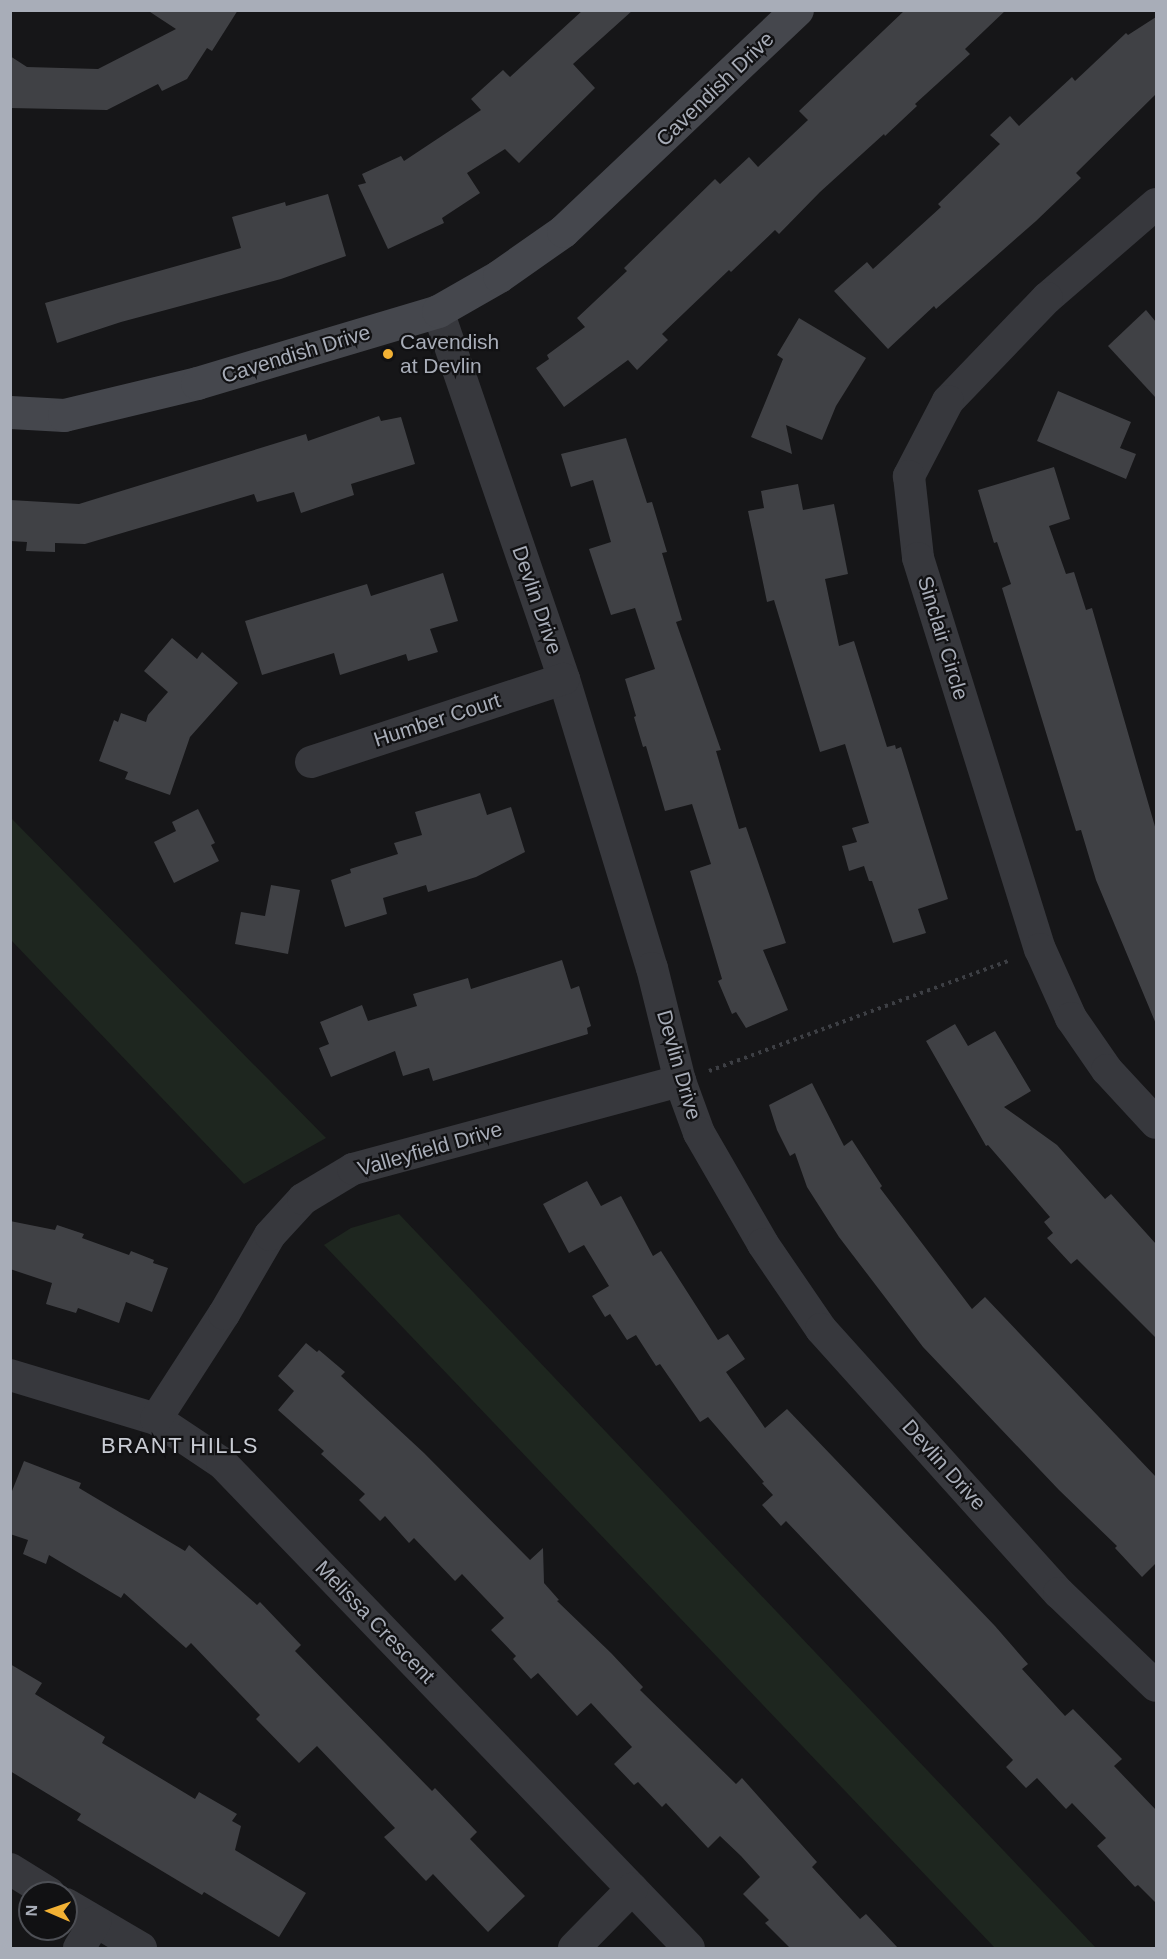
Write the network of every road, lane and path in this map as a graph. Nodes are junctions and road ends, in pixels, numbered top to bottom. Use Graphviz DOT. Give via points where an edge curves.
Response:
graph roads {
  1 [pos="797,10"];
  2 [pos="1153,213"];
  3 [pos="438,311"];
  4 [pos="10,412"];
  5 [pos="564,679"];
  6 [pos="311,762"];
  7 [pos="1040,949"];
  8 [pos="680,1081"];
  9 [pos="1156,1123"];
  10 [pos="10,1375"];
  11 [pos="156,1419"];
  12 [pos="1156,1686"];
  13 [pos="10,1869"];
  14 [pos="30,1881"];
  15 [pos="632,1889"];
  16 [pos="78,1922"];
  17 [pos="87,1935"];
  18 [pos="141,1948"];
  19 [pos="574,1948"];
  20 [pos="689,1948"];
  1 -- 3 [label="street, Cavendish Drive" via="563,231 499,276"];
  2 -- 7 [label="street, Sinclair Circle" via="1047,298 948,402 909,476 918,558"];
  3 -- 4 [label="street, Cavendish Drive" via="197,383 64,415"];
  3 -- 5 [label="street, Devlin Drive"];
  5 -- 6 [label="street, Humber Court"];
  5 -- 8 [label="street, Devlin Drive" via="652,968"];
  7 -- 8 [label="path"];
  7 -- 9 [label="street, Sinclair Circle" via="1071,1018 1107,1070"];
  8 -- 11 [label="street, Valleyfield Drive" via="353,1169 303,1199 270,1235"];
  8 -- 12 [label="street, Devlin Drive" via="699,1132 722,1173 763,1244 821,1329 1059,1593"];
  10 -- 11 [label="street, Melissa Crescent"];
  11 -- 15 [label="street, Melissa Crescent" via="222,1463"];
  13 -- 14 [label="street"];
  15 -- 19 [label="street"];
  15 -- 20 [label="street, Melissa Crescent"];
  16 -- 17 [label="street"];
  17 -- 18 [label="street"];
}
